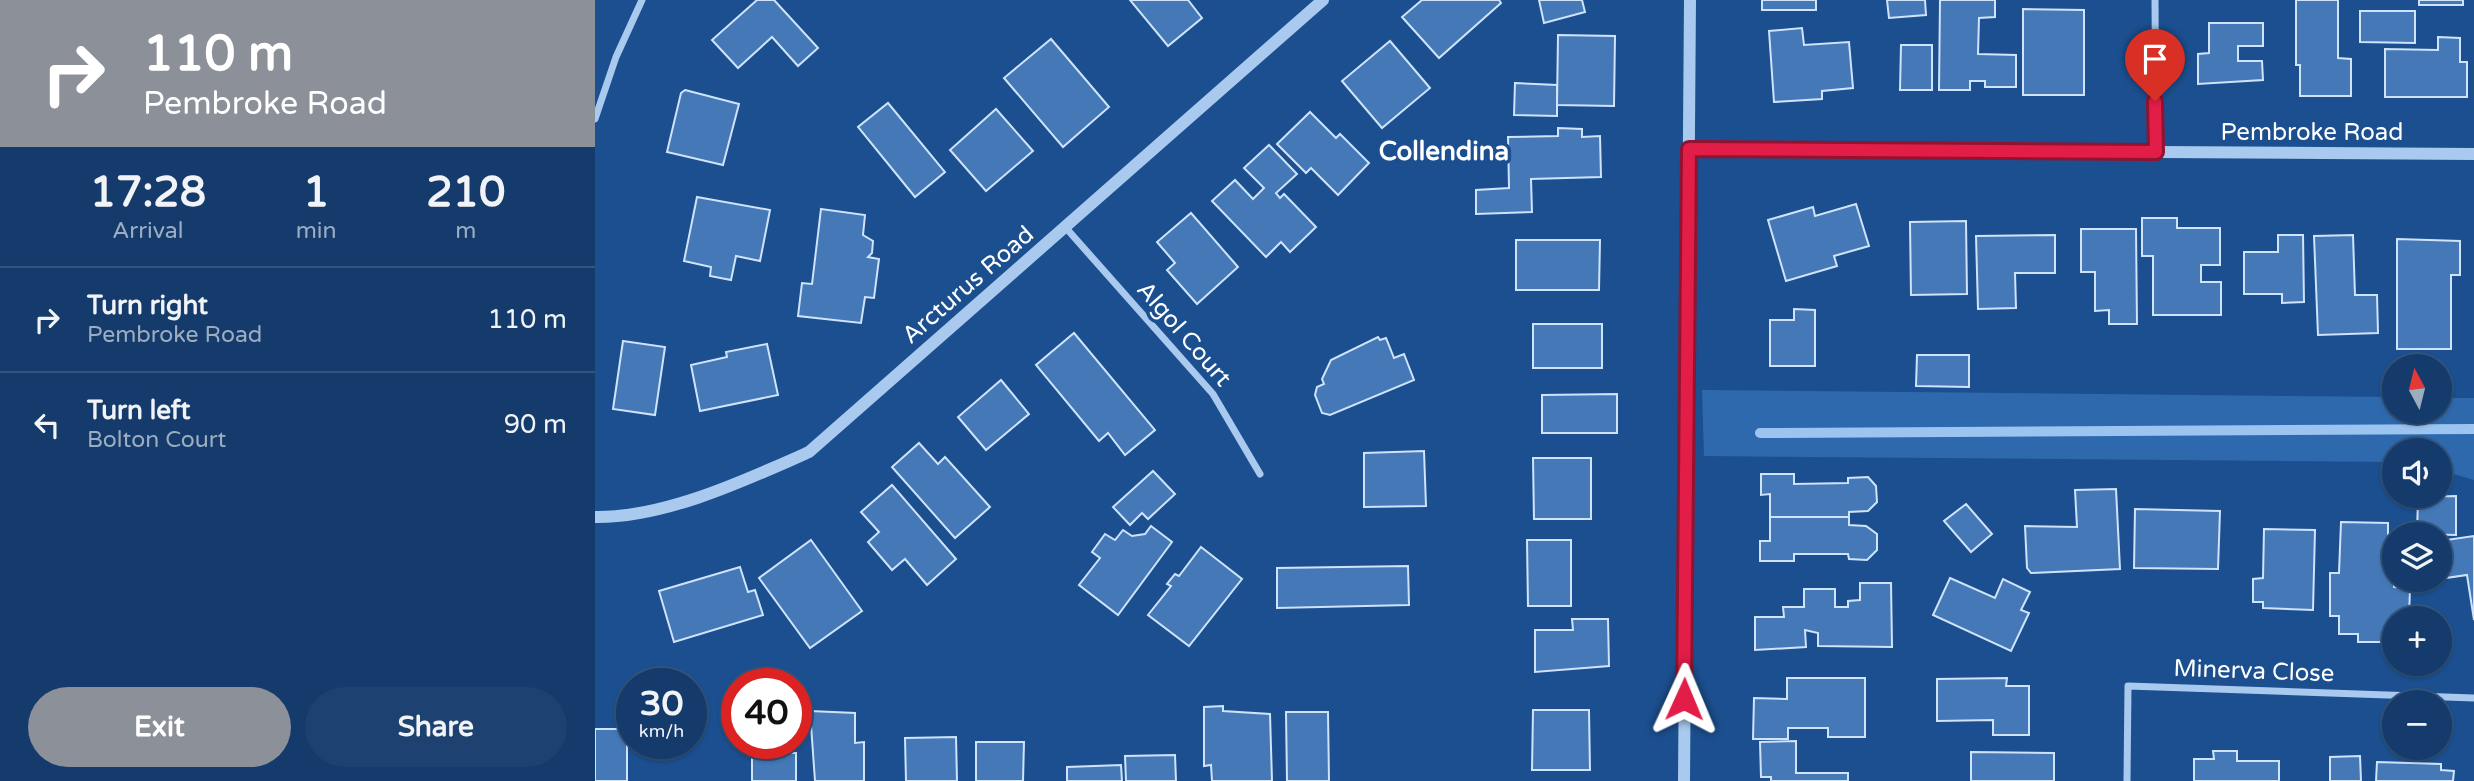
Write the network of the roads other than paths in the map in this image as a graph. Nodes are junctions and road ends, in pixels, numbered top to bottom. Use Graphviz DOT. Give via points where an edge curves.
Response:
graph roads {
  1 [pos="642,0"];
  2 [pos="1323,0"];
  3 [pos="1690,0"];
  4 [pos="2155,0"];
  5 [pos="595,119"];
  6 [pos="1689,149"];
  7 [pos="2156,152"];
  8 [pos="2474,153"];
  9 [pos="1066,228"];
  10 [pos="1260,474"];
  11 [pos="595,517"];
  12 [pos="2474,698"];
  13 [pos="1684,781"];
  14 [pos="2127,781"];
  1 -- 5 [label="street"];
  2 -- 9 [label="street, Arcturus Road"];
  3 -- 6 [label="street"];
  4 -- 7 [label="street"];
  6 -- 7 [label="street, Pembroke Road"];
  6 -- 13 [label="street"];
  7 -- 8 [label="street, Pembroke Road"];
  9 -- 10 [label="street, Algol Court" via="1213,394"];
  9 -- 11 [label="street, Arcturus Road" via="809,452 715,493 614,517"];
  12 -- 14 [label="street, Minerva Close" via="2128,686"];
}
